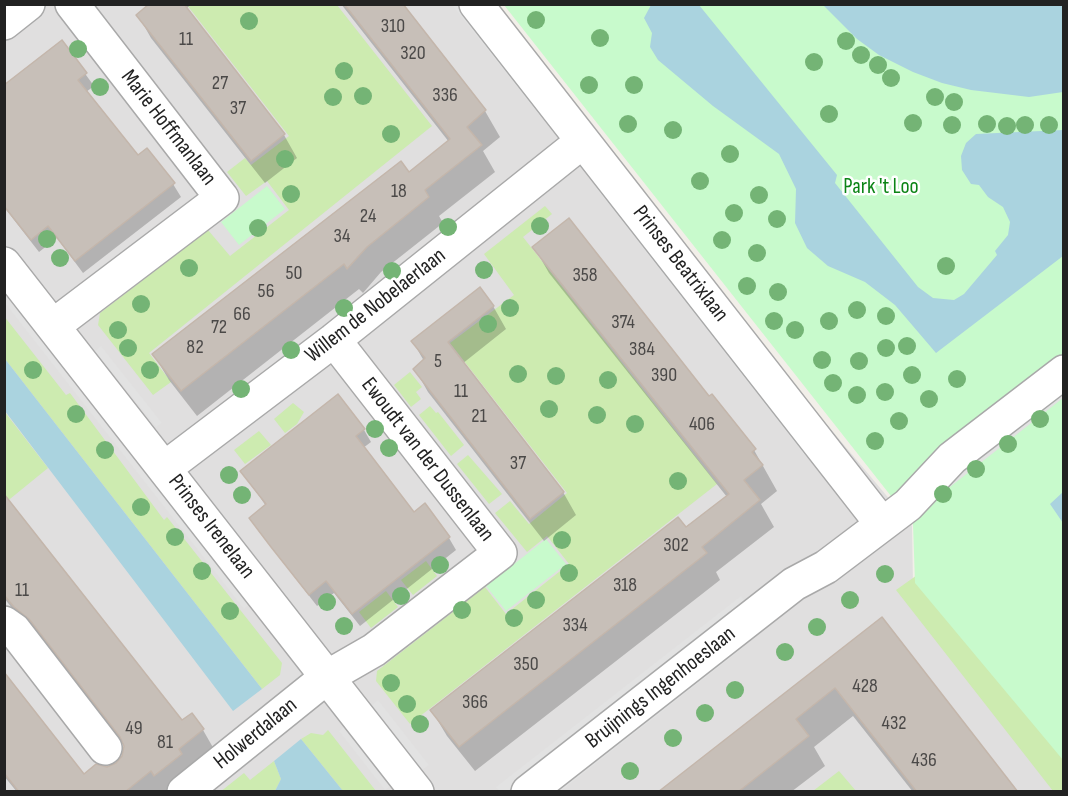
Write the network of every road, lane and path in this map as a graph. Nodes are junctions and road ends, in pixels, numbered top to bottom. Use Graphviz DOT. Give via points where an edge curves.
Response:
graph roads {
  1 [pos="28,4"];
  2 [pos="72,4"];
  3 [pos="476,4"];
  4 [pos="4,23"];
  5 [pos="583,141"];
  6 [pos="4,264"];
  7 [pos="53,326"];
  8 [pos="334,340"];
  9 [pos="1064,372"];
  10 [pos="165,468"];
  11 [pos="876,516"];
  12 [pos="4,623"];
  13 [pos="327,677"];
  14 [pos="105,748"];
  15 [pos="184,792"];
  16 [pos="417,792"];
  17 [pos="528,792"];
  1 -- 4 [label="street"];
  2 -- 7 [label="street, Marie Hoffmanlaan" via="222,198"];
  3 -- 5 [label="street, Prinses Beatrixlaan"];
  5 -- 8 [label="street, Willem de Nobelaerlaan"];
  5 -- 11 [label="street, Prinses Beatrixlaan"];
  6 -- 7 [label="street, Prinses Irenelaan"];
  7 -- 10 [label="street, Prinses Irenelaan"];
  8 -- 10 [label="street, Willem de Nobelaerlaan"];
  8 -- 13 [label="street, Ewoudt van der Dussenlaan" via="500,553 374,650"];
  9 -- 11 [label="street, Bruijnings Ingenhoeslaan" via="952,458 908,477"];
  10 -- 13 [label="street, Prinses Irenelaan"];
  11 -- 17 [label="street, Bruijnings Ingenhoeslaan" via="818,549 794,584"];
  12 -- 14 [label="street" via="14,630"];
  13 -- 15 [label="street, Holwerdalaan"];
  13 -- 16 [label="street, Prinses Irenelaan"];
}
